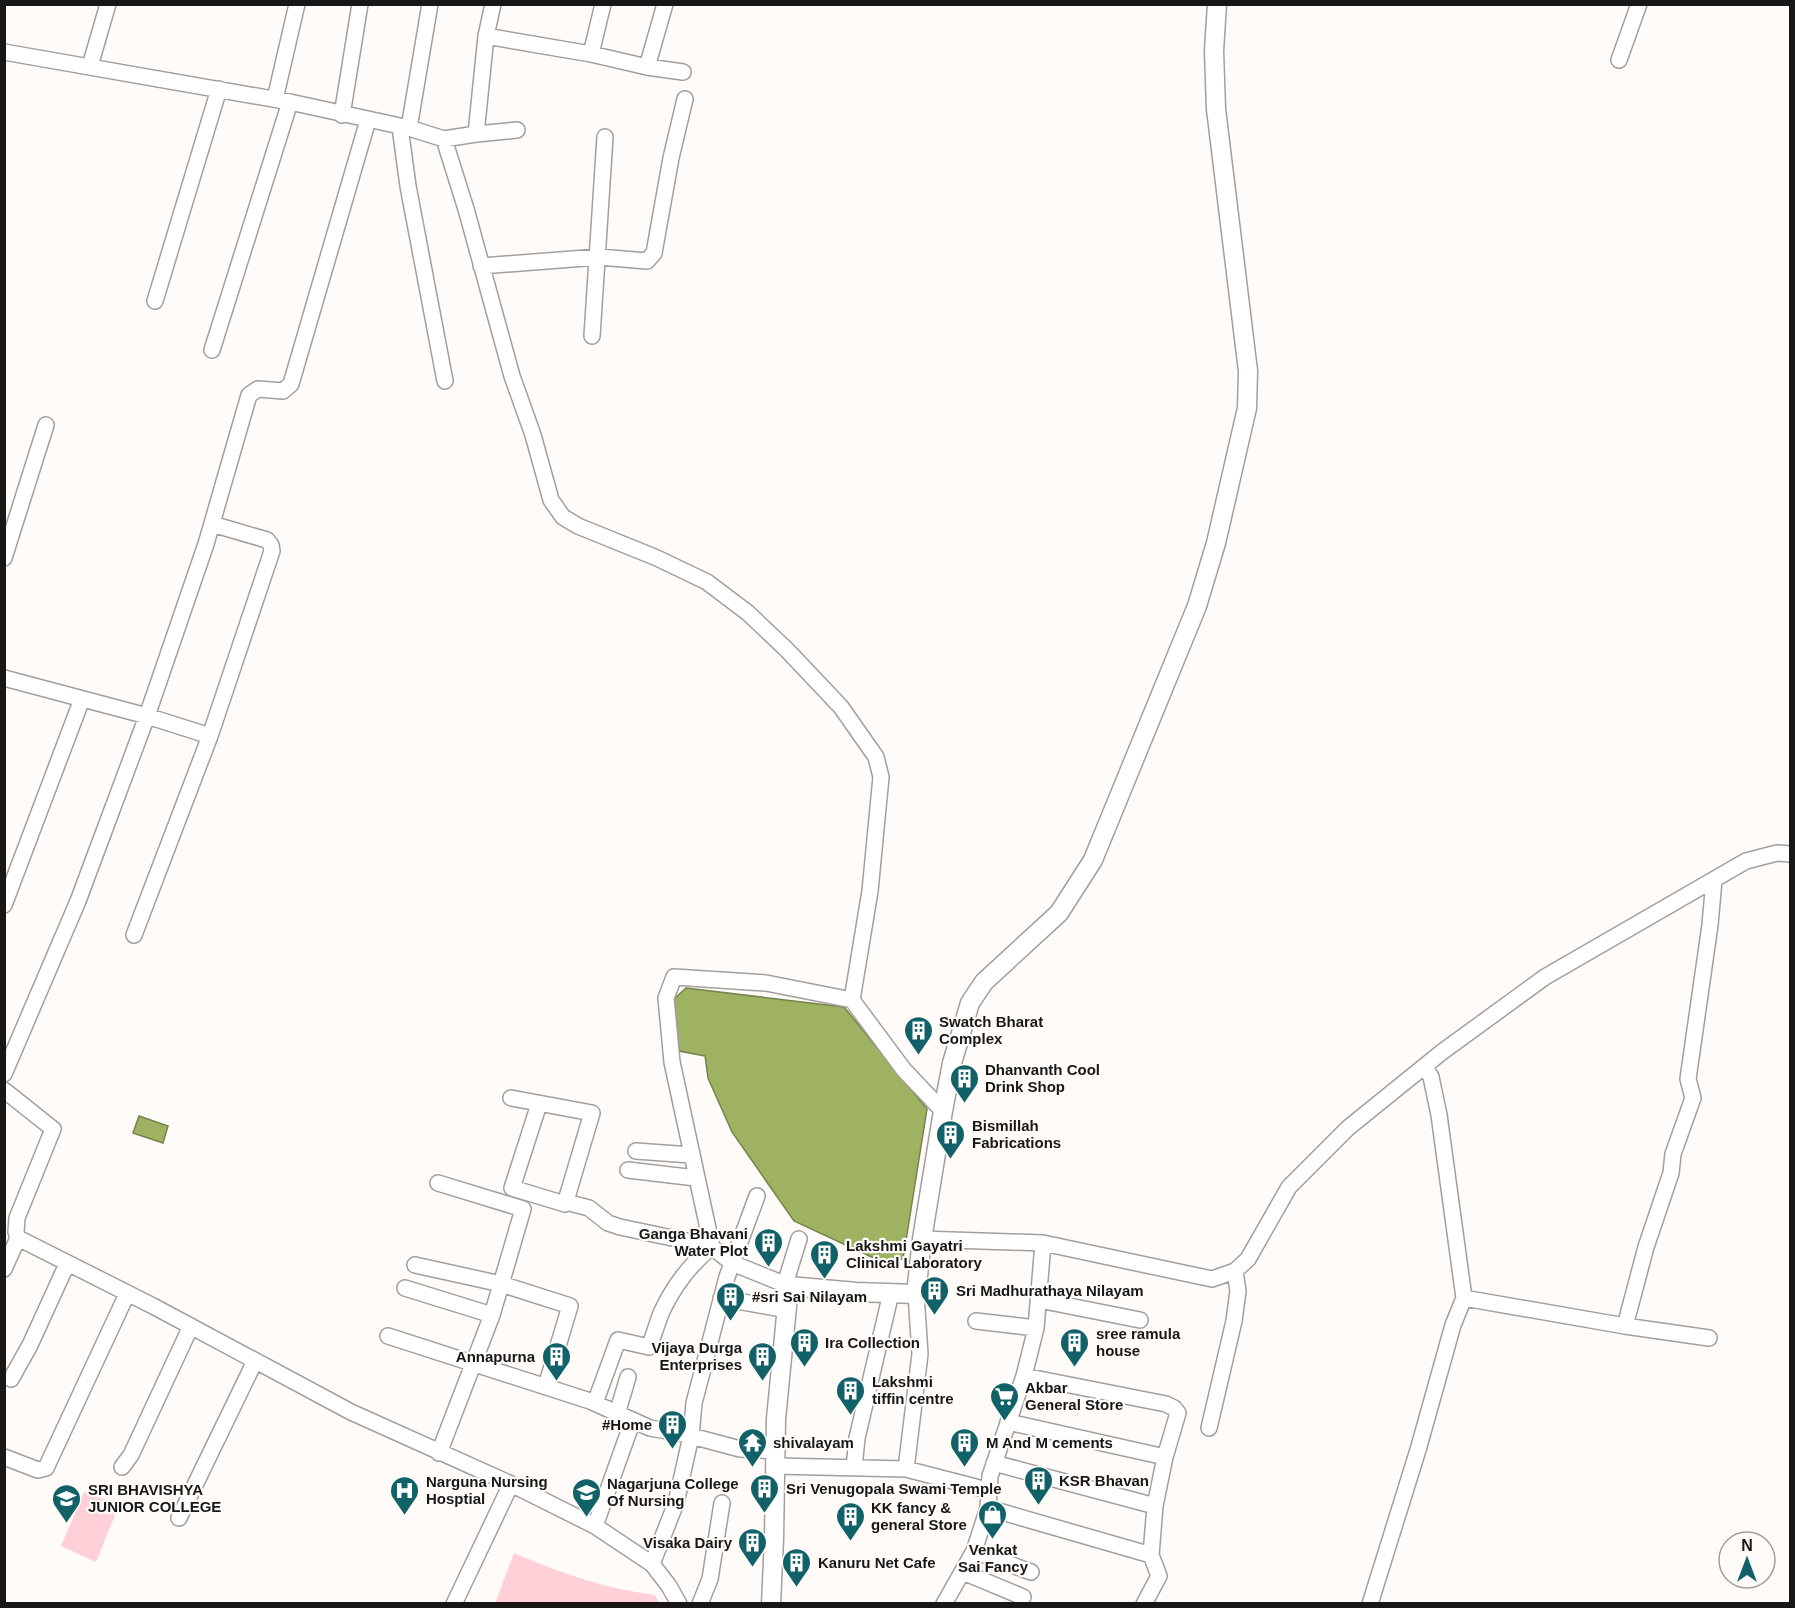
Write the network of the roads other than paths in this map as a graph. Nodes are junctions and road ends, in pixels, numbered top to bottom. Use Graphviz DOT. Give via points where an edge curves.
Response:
graph roads {
  1 [pos="108,4"];
  2 [pos="297,4"];
  3 [pos="360,4"];
  4 [pos="430,4"];
  5 [pos="493,4"];
  6 [pos="603,4"];
  7 [pos="665,4"];
  8 [pos="1217,4"];
  9 [pos="1639,4"];
  10 [pos="486,36"];
  11 [pos="4,52"];
  12 [pos="591,54"];
  13 [pos="1619,60"];
  14 [pos="90,66"];
  15 [pos="647,67"];
  16 [pos="683,72"];
  17 [pos="219,89"];
  18 [pos="685,99"];
  19 [pos="282,101"];
  20 [pos="342,115"];
  21 [pos="368,120"];
  22 [pos="404,128"];
  23 [pos="517,130"];
  24 [pos="476,134"];
  25 [pos="605,137"];
  26 [pos="444,139"];
  27 [pos="596,257"];
  28 [pos="481,267"];
  29 [pos="155,301"];
  30 [pos="592,336"];
  31 [pos="212,350"];
  32 [pos="445,381"];
  33 [pos="46,425"];
  34 [pos="212,524"];
  35 [pos="4,558"];
  36 [pos="6,682"];
  37 [pos="82,699"];
  38 [pos="147,716"];
  39 [pos="210,736"];
  40 [pos="1791,854"];
  41 [pos="1714,880"];
  42 [pos="4,905"];
  43 [pos="134,935"];
  44 [pos="852,1000"];
  45 [pos="1425,1067"];
  46 [pos="4,1074"];
  47 [pos="4,1090"];
  48 [pos="511,1098"];
  49 [pos="539,1104"];
  50 [pos="943,1111"];
  51 [pos="636,1151"];
  52 [pos="691,1155"];
  53 [pos="628,1170"];
  54 [pos="696,1178"];
  55 [pos="438,1183"];
  56 [pos="758,1196"];
  57 [pos="525,1201"];
  58 [pos="566,1202"];
  59 [pos="18,1238"];
  60 [pos="799,1239"];
  61 [pos="921,1239"];
  62 [pos="1043,1243"];
  63 [pos="707,1251"];
  64 [pos="730,1261"];
  65 [pos="67,1264"];
  66 [pos="415,1264"];
  67 [pos="4,1269"];
  68 [pos="1234,1271"];
  69 [pos="501,1284"];
  70 [pos="787,1285"];
  71 [pos="405,1288"];
  72 [pos="891,1293"];
  73 [pos="127,1294"];
  74 [pos="916,1294"];
  75 [pos="721,1298"];
  76 [pos="1464,1298"];
  77 [pos="1039,1300"];
  78 [pos="787,1310"];
  79 [pos="492,1315"];
  80 [pos="1140,1320"];
  81 [pos="976,1322"];
  82 [pos="191,1326"];
  83 [pos="1625,1326"];
  84 [pos="1036,1328"];
  85 [pos="388,1336"];
  86 [pos="1709,1338"];
  87 [pos="255,1361"];
  88 [pos="474,1365"];
  89 [pos="1024,1376"];
  90 [pos="628,1377"];
  91 [pos="11,1379"];
  92 [pos="546,1386"];
  93 [pos="595,1403"];
  94 [pos="617,1414"];
  95 [pos="633,1420"];
  96 [pos="1008,1422"];
  97 [pos="1209,1428"];
  98 [pos="691,1437"];
  99 [pos="439,1453"];
  100 [pos="4,1456"];
  101 [pos="1165,1457"];
  102 [pos="776,1459"];
  103 [pos="994,1463"];
  104 [pos="122,1467"];
  105 [pos="854,1468"];
  106 [pos="906,1469"];
  107 [pos="511,1484"];
  108 [pos="991,1491"];
  109 [pos="722,1503"];
  110 [pos="1155,1506"];
  111 [pos="988,1508"];
  112 [pos="179,1518"];
  113 [pos="595,1526"];
  114 [pos="974,1551"];
  115 [pos="1151,1555"];
  116 [pos="652,1564"];
  117 [pos="963,1572"];
  118 [pos="1031,1572"];
  119 [pos="1023,1597"];
  120 [pos="454,1604"];
  121 [pos="679,1604"];
  122 [pos="700,1604"];
  123 [pos="771,1604"];
  124 [pos="944,1604"];
  125 [pos="1144,1604"];
  126 [pos="1370,1604"];
  1 -- 14 [label="street"];
  2 -- 19 [label="street"];
  3 -- 20 [label="street"];
  4 -- 22 [label="street"];
  5 -- 10 [label="street"];
  6 -- 12 [label="street"];
  7 -- 15 [label="street"];
  8 -- 50 [label="main road" via="1216,109 1248,371 1247,408 1216,543 1197,606 1093,860 1059,913 984,982 970,1003"];
  9 -- 13 [label="street"];
  10 -- 12 [label="street"];
  10 -- 24 [label="street"];
  11 -- 14 [label="street"];
  12 -- 15 [label="street"];
  14 -- 17 [label="street"];
  15 -- 16 [label="street"];
  17 -- 19 [label="street"];
  17 -- 29 [label="street"];
  18 -- 27 [label="street" via="654,254 647,261"];
  19 -- 20 [label="street"];
  19 -- 31 [label="street"];
  20 -- 21 [label="street"];
  21 -- 22 [label="street"];
  21 -- 34 [label="street" via="291,384 283,391 258,389 249,395"];
  22 -- 26 [label="street"];
  22 -- 32 [label="street" via="408,186"];
  23 -- 24 [label="street"];
  24 -- 26 [label="street"];
  25 -- 27 [label="street"];
  26 -- 28 [label="street"];
  27 -- 28 [label="street"];
  27 -- 30 [label="street"];
  28 -- 44 [label="street" via="551,500 563,517 707,582 748,613 842,707 876,757 881,777 870,891"];
  33 -- 35 [label="street"];
  34 -- 38 [label="street"];
  34 -- 39 [label="street" via="267,540 272,548"];
  36 -- 37 [label="street"];
  37 -- 38 [label="street"];
  37 -- 42 [label="street"];
  38 -- 39 [label="street"];
  38 -- 46 [label="street" via="78,901"];
  39 -- 43 [label="street"];
  40 -- 41 [label="street" via="1777,853 1746,861"];
  41 -- 45 [label="street" via="1545,977"];
  41 -- 83 [label="street" via="1688,1079 1693,1098 1673,1154 1671,1173"];
  44 -- 50 [label="street" via="904,1071"];
  44 -- 52 [label="street" via="766,983 674,977 666,998 672,1062"];
  45 -- 68 [label="street" via="1348,1128 1289,1187 1248,1259"];
  45 -- 76 [label="street" via="1439,1114"];
  47 -- 59 [label="street" via="53,1129 17,1218"];
  48 -- 49 [label="street"];
  49 -- 57 [label="street" via="512,1188"];
  49 -- 58 [label="street" via="592,1113"];
  50 -- 61 [label="main road"];
  51 -- 52 [label="street"];
  52 -- 54 [label="street"];
  53 -- 54 [label="street"];
  54 -- 63 [label="street"];
  55 -- 57 [label="street"];
  56 -- 64 [label="street"];
  57 -- 58 [label="street"];
  57 -- 69 [label="street"];
  58 -- 63 [label="street" via="589,1208 620,1227 701,1244"];
  59 -- 65 [label="street"];
  59 -- 67 [label="street"];
  60 -- 70 [label="street"];
  61 -- 62 [label="street"];
  61 -- 74 [label="main road"];
  62 -- 68 [label="street" via="1212,1279"];
  62 -- 77 [label="street"];
  63 -- 64 [label="street"];
  63 -- 93 [label="street" via="673,1292 649,1347 618,1340"];
  64 -- 70 [label="street"];
  64 -- 75 [label="street"];
  65 -- 73 [label="street"];
  65 -- 91 [label="street"];
  66 -- 69 [label="street"];
  68 -- 97 [label="street" via="1238,1291 1234,1321"];
  69 -- 79 [label="street"];
  69 -- 92 [label="street" via="570,1306"];
  70 -- 72 [label="main road"];
  70 -- 78 [label="main road"];
  71 -- 79 [label="street"];
  72 -- 74 [label="main road"];
  72 -- 105 [label="street" via="857,1438"];
  73 -- 82 [label="street"];
  73 -- 100 [label="street" via="46,1468 38,1470"];
  74 -- 106 [label="street" via="920,1354"];
  75 -- 78 [label="street"];
  75 -- 98 [label="street" via="694,1403"];
  76 -- 83 [label="street"];
  76 -- 126 [label="street"];
  77 -- 80 [label="street"];
  77 -- 84 [label="street"];
  78 -- 102 [label="main road"];
  79 -- 88 [label="street"];
  81 -- 84 [label="street"];
  82 -- 87 [label="street"];
  82 -- 104 [label="street"];
  83 -- 86 [label="street"];
  84 -- 89 [label="street"];
  85 -- 88 [label="street"];
  87 -- 99 [label="street"];
  87 -- 112 [label="street"];
  88 -- 92 [label="street"];
  88 -- 99 [label="street"];
  89 -- 96 [label="street"];
  89 -- 101 [label="street" via="1174,1408 1178,1413"];
  90 -- 94 [label="street"];
  92 -- 93 [label="street"];
  93 -- 94 [label="street"];
  94 -- 95 [label="street"];
  95 -- 98 [label="street"];
  95 -- 113 [label="street"];
  96 -- 101 [label="street"];
  96 -- 103 [label="street"];
  98 -- 102 [label="street"];
  98 -- 116 [label="street" via="676,1503"];
  99 -- 107 [label="street"];
  101 -- 110 [label="street"];
  102 -- 105 [label="street"];
  102 -- 123 [label="main road"];
  103 -- 108 [label="street"];
  103 -- 110 [label="street"];
  105 -- 106 [label="street"];
  106 -- 108 [label="street"];
  107 -- 113 [label="street"];
  107 -- 120 [label="street"];
  108 -- 111 [label="street"];
  109 -- 122 [label="street" via="710,1578"];
  110 -- 115 [label="street"];
  111 -- 114 [label="street"];
  111 -- 115 [label="street"];
  113 -- 116 [label="street"];
  114 -- 117 [label="street"];
  114 -- 118 [label="street"];
  115 -- 125 [label="street" via="1159,1576"];
  116 -- 121 [label="street"];
  117 -- 119 [label="street"];
  117 -- 124 [label="street"];
}
